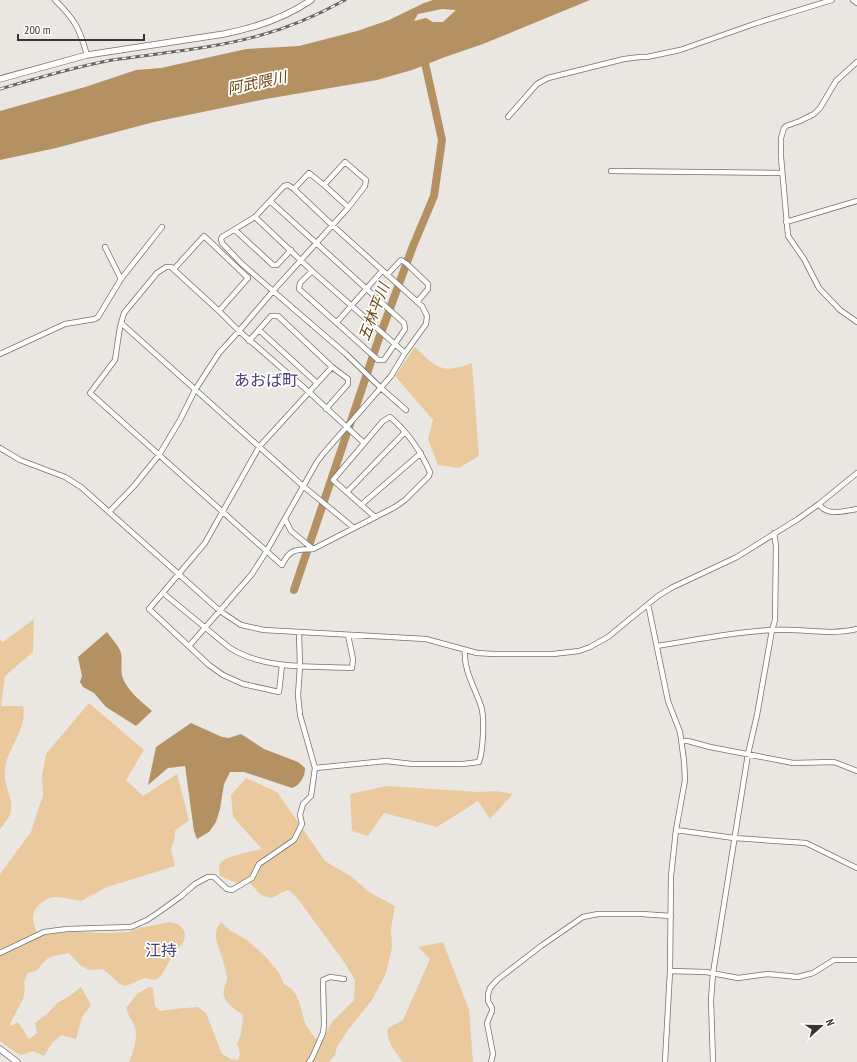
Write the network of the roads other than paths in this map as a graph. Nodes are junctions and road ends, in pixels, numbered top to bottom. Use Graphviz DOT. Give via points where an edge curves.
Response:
graph roads {
  1 [pos="55,0"];
  2 [pos="310,0"];
  3 [pos="829,0"];
  4 [pos="853,0"];
  5 [pos="857,3"];
  6 [pos="86,55"];
  7 [pos="857,62"];
  8 [pos="0,80"];
  9 [pos="508,117"];
  10 [pos="611,171"];
  11 [pos="782,173"];
  12 [pos="324,186"];
  13 [pos="294,189"];
  14 [pos="270,201"];
  15 [pos="857,201"];
  16 [pos="348,207"];
  17 [pos="255,217"];
  18 [pos="786,222"];
  19 [pos="332,226"];
  20 [pos="162,227"];
  21 [pos="235,230"];
  22 [pos="316,243"];
  23 [pos="106,247"];
  24 [pos="290,250"];
  25 [pos="301,260"];
  26 [pos="174,269"];
  27 [pos="312,271"];
  28 [pos="382,271"];
  29 [pos="388,275"];
  30 [pos="121,280"];
  31 [pos="367,289"];
  32 [pos="273,291"];
  33 [pos="417,302"];
  34 [pos="351,306"];
  35 [pos="219,311"];
  36 [pos="337,322"];
  37 [pos="857,322"];
  38 [pos="121,323"];
  39 [pos="259,330"];
  40 [pos="238,332"];
  41 [pos="249,341"];
  42 [pos="396,344"];
  43 [pos="405,353"];
  44 [pos="0,354"];
  45 [pos="332,366"];
  46 [pos="317,383"];
  47 [pos="381,388"];
  48 [pos="195,390"];
  49 [pos="309,392"];
  50 [pos="326,409"];
  51 [pos="406,410"];
  52 [pos="346,427"];
  53 [pos="405,432"];
  54 [pos="364,443"];
  55 [pos="259,447"];
  56 [pos="0,448"];
  57 [pos="421,453"];
  58 [pos="159,455"];
  59 [pos="857,473"];
  60 [pos="303,486"];
  61 [pos="347,492"];
  62 [pos="819,504"];
  63 [pos="361,505"];
  64 [pos="857,509"];
  65 [pos="109,512"];
  66 [pos="223,512"];
  67 [pos="375,517"];
  68 [pos="285,519"];
  69 [pos="354,528"];
  70 [pos="774,533"];
  71 [pos="313,549"];
  72 [pos="266,552"];
  73 [pos="178,574"];
  74 [pos="163,593"];
  75 [pos="648,604"];
  76 [pos="220,611"];
  77 [pos="205,628"];
  78 [pos="857,629"];
  79 [pos="772,630"];
  80 [pos="299,633"];
  81 [pos="348,636"];
  82 [pos="189,646"];
  83 [pos="657,646"];
  84 [pos="465,650"];
  85 [pos="282,665"];
  86 [pos="300,666"];
  87 [pos="682,741"];
  88 [pos="748,754"];
  89 [pos="315,768"];
  90 [pos="857,771"];
  91 [pos="676,830"];
  92 [pos="734,838"];
  93 [pos="857,868"];
  94 [pos="671,916"];
  95 [pos="0,953"];
  96 [pos="857,960"];
  97 [pos="670,971"];
  98 [pos="713,973"];
  99 [pos="344,979"];
  100 [pos="0,1049"];
  101 [pos="17,1062"];
  102 [pos="309,1062"];
  103 [pos="491,1062"];
  104 [pos="665,1062"];
  105 [pos="713,1062"];
  1 -- 6 [label="street" via="76,23"];
  2 -- 6 [label="main road" via="277,18 241,30"];
  3 -- 9 [label="street" via="680,50 624,59 548,78 537,84"];
  4 -- 5 [label="street"];
  6 -- 8 [label="main road"];
  7 -- 11 [label="street" via="836,81 814,114 784,128 781,138"];
  10 -- 11 [label="street"];
  11 -- 18 [label="street"];
  12 -- 13 [label="street" via="309,173"];
  12 -- 16 [label="street"];
  12 -- 16 [label="street" via="344,162 347,162 366,180 365,186"];
  13 -- 14 [label="street" via="286,185"];
  13 -- 19 [label="street"];
  14 -- 17 [label="street"];
  14 -- 22 [label="street"];
  15 -- 18 [label="street"];
  16 -- 19 [label="street"];
  17 -- 21 [label="street"];
  17 -- 24 [label="street"];
  18 -- 37 [label="street" via="788,236 819,288 840,310"];
  19 -- 22 [label="street"];
  19 -- 28 [label="street"];
  20 -- 30 [label="street"];
  21 -- 24 [label="street" via="273,265 278,265"];
  21 -- 32 [label="street" via="222,237 221,242"];
  22 -- 25 [label="street"];
  22 -- 31 [label="street"];
  23 -- 30 [label="street"];
  24 -- 25 [label="street"];
  25 -- 27 [label="street"];
  25 -- 32 [label="street"];
  26 -- 35 [label="street"];
  26 -- 35 [label="street" via="204,236 248,278"];
  26 -- 38 [label="street" via="166,267 157,272 124,313"];
  27 -- 34 [label="street"];
  27 -- 36 [label="street" via="300,283 299,288"];
  28 -- 29 [label="street"];
  28 -- 31 [label="street"];
  29 -- 33 [label="street"];
  29 -- 33 [label="street" via="401,260 407,264 429,287"];
  30 -- 44 [label="street" via="95,319 64,324"];
  31 -- 34 [label="street"];
  31 -- 42 [label="street" via="404,323 405,329"];
  32 -- 40 [label="street"];
  32 -- 47 [label="street"];
  33 -- 43 [label="street" via="425,311 426,321"];
  34 -- 36 [label="street"];
  34 -- 42 [label="street"];
  35 -- 40 [label="street"];
  36 -- 42 [label="street" via="378,360 384,360"];
  38 -- 48 [label="street"];
  38 -- 58 [label="street" via="115,360 90,393"];
  39 -- 41 [label="street"];
  39 -- 45 [label="street" via="271,316 278,316"];
  39 -- 46 [label="street"];
  40 -- 41 [label="street"];
  40 -- 48 [label="street" via="219,353"];
  41 -- 49 [label="street"];
  42 -- 43 [label="street"];
  43 -- 47 [label="street"];
  45 -- 46 [label="street"];
  45 -- 50 [label="street" via="348,379 349,383"];
  46 -- 49 [label="street"];
  47 -- 51 [label="street"];
  47 -- 52 [label="street"];
  48 -- 55 [label="street"];
  48 -- 58 [label="street"];
  49 -- 50 [label="street"];
  49 -- 55 [label="street"];
  50 -- 52 [label="street"];
  52 -- 54 [label="street"];
  52 -- 60 [label="street" via="323,454"];
  53 -- 54 [label="street" via="389,417"];
  53 -- 57 [label="street"];
  53 -- 61 [label="street"];
  54 -- 61 [label="street" via="333,480"];
  55 -- 60 [label="street"];
  55 -- 66 [label="street"];
  56 -- 65 [label="street" via="20,460 65,477"];
  57 -- 63 [label="street"];
  57 -- 67 [label="street" via="430,472 429,476 400,504"];
  58 -- 65 [label="street"];
  58 -- 66 [label="street"];
  59 -- 62 [label="street"];
  60 -- 68 [label="street"];
  60 -- 69 [label="street"];
  61 -- 63 [label="street"];
  62 -- 64 [label="street" via="828,512"];
  62 -- 70 [label="street"];
  63 -- 67 [label="street"];
  65 -- 73 [label="street"];
  66 -- 72 [label="street"];
  66 -- 73 [label="street" via="205,543"];
  67 -- 69 [label="street"];
  68 -- 71 [label="street" via="291,531"];
  68 -- 72 [label="street"];
  69 -- 71 [label="street"];
  70 -- 75 [label="street" via="737,557 679,583"];
  70 -- 79 [label="street" via="776,610"];
  71 -- 72 [label="street" via="294,550 286,556 282,565"];
  72 -- 76 [label="street" via="252,574"];
  73 -- 74 [label="street"];
  73 -- 76 [label="street"];
  74 -- 77 [label="street"];
  74 -- 82 [label="street" via="149,609"];
  75 -- 83 [label="street"];
  75 -- 84 [label="street" via="608,637 585,649 553,654 512,655"];
  76 -- 77 [label="street"];
  76 -- 80 [label="street" via="241,625"];
  77 -- 82 [label="street"];
  77 -- 85 [label="street" via="242,655"];
  78 -- 79 [label="street" via="846,632"];
  79 -- 83 [label="street"];
  79 -- 88 [label="street"];
  80 -- 81 [label="street"];
  80 -- 86 [label="street"];
  81 -- 84 [label="street" via="426,640"];
  81 -- 86 [label="street" via="353,659 352,668"];
  82 -- 85 [label="street" via="223,675 243,684 279,692"];
  83 -- 87 [label="street" via="668,701"];
  84 -- 89 [label="street" via="465,662 483,717 479,762 412,764 386,761"];
  85 -- 86 [label="street"];
  86 -- 89 [label="street" via="300,715"];
  87 -- 88 [label="street"];
  87 -- 91 [label="street" via="684,780"];
  88 -- 90 [label="street" via="793,762 834,762"];
  88 -- 92 [label="street"];
  89 -- 95 [label="street" via="311,796 303,804 300,815 302,824 297,836 289,845 259,864 252,878 232,890 208,877 194,884 147,920 131,926 44,932"];
  91 -- 92 [label="street"];
  91 -- 94 [label="street" via="671,876"];
  92 -- 93 [label="street" via="806,843"];
  92 -- 98 [label="street"];
  94 -- 97 [label="street"];
  94 -- 103 [label="street" via="598,914 581,918 497,980 488,994 488,1002 492,1008 487,1023 493,1054"];
  96 -- 98 [label="street" via="834,960 813,973 798,977 768,974 734,978"];
  97 -- 98 [label="street"];
  97 -- 104 [label="street"];
  98 -- 105 [label="street"];
  99 -- 102 [label="street" via="330,977 323,980 323,1033"];
  100 -- 101 [label="main road"];
}
